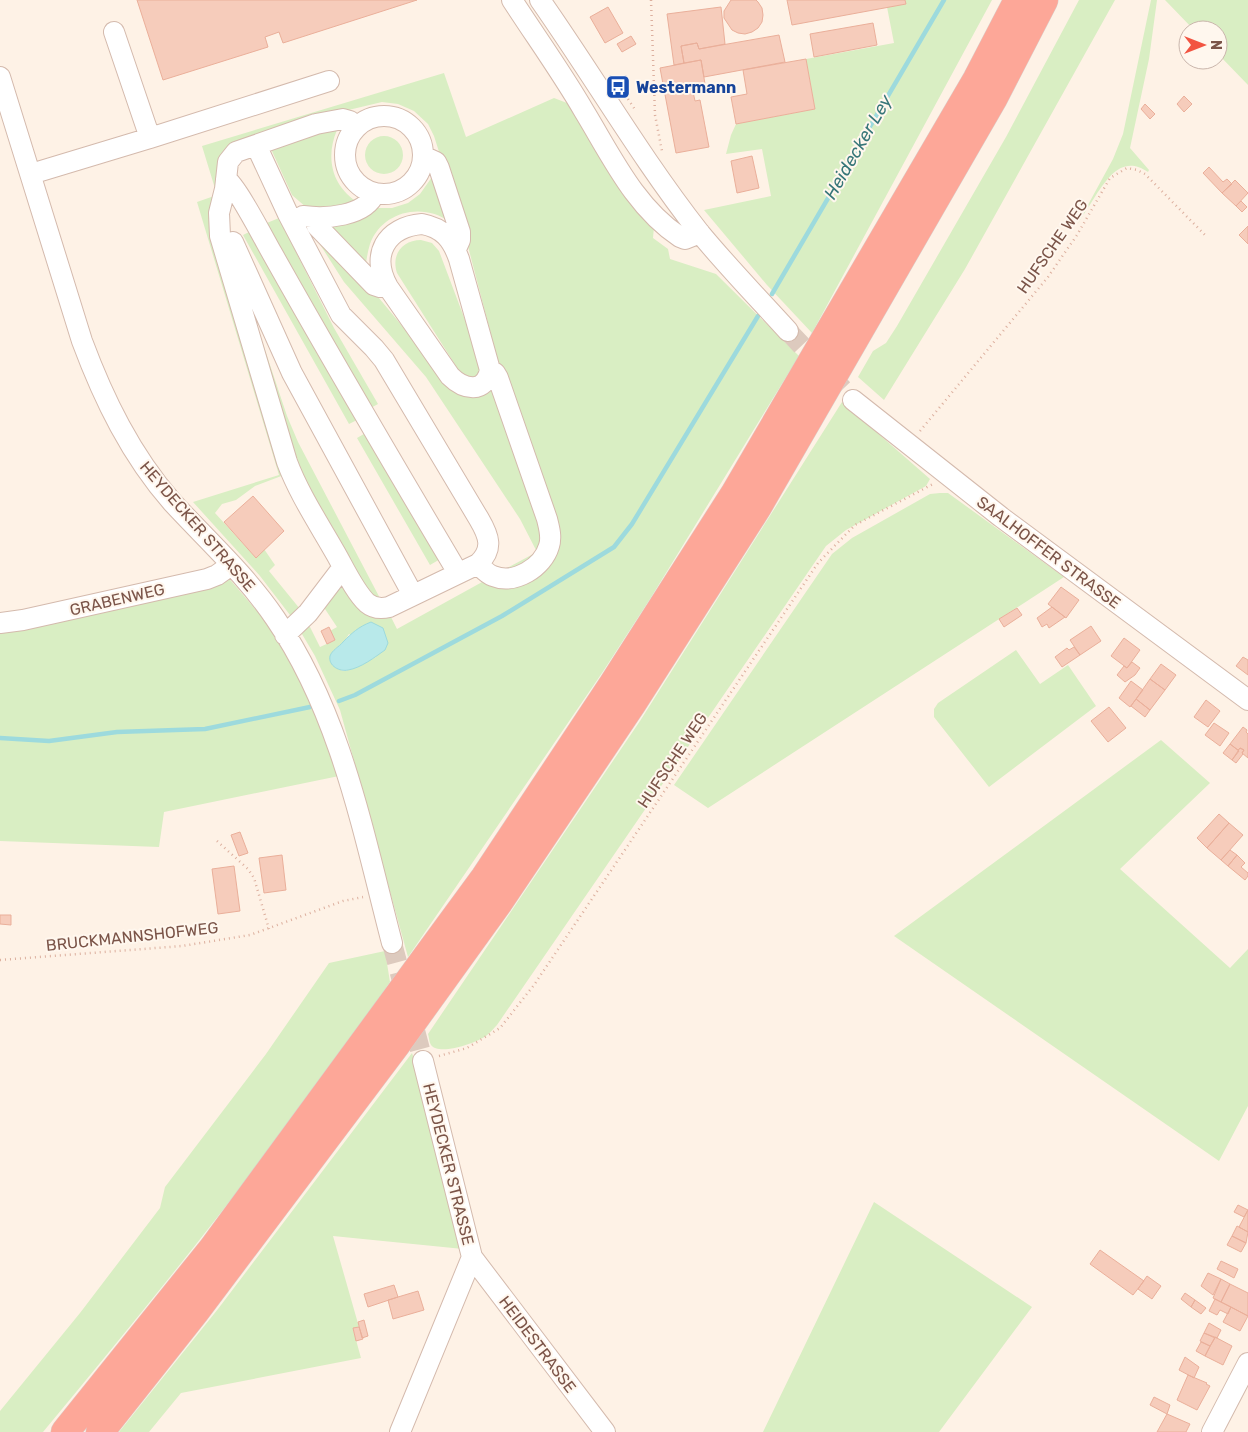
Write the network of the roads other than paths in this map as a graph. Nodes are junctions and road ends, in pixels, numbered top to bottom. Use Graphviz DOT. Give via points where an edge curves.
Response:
graph roads {
  1 [pos="512,0"];
  2 [pos="540,0"];
  3 [pos="1018,0"];
  4 [pos="1044,0"];
  5 [pos="114,32"];
  6 [pos="0,77"];
  7 [pos="329,81"];
  8 [pos="357,127"];
  9 [pos="150,138"];
  10 [pos="256,145"];
  11 [pos="423,156"];
  12 [pos="31,174"];
  13 [pos="226,179"];
  14 [pos="375,193"];
  15 [pos="288,214"];
  16 [pos="314,217"];
  17 [pos="700,233"];
  18 [pos="220,236"];
  19 [pos="456,250"];
  20 [pos="388,287"];
  21 [pos="788,331"];
  22 [pos="490,370"];
  23 [pos="853,400"];
  24 [pos="478,564"];
  25 [pos="231,565"];
  26 [pos="343,567"];
  27 [pos="458,573"];
  28 [pos="413,595"];
  29 [pos="0,623"];
  30 [pos="285,634"];
  31 [pos="1248,700"];
  32 [pos="392,943"];
  33 [pos="423,1061"];
  34 [pos="472,1256"];
  35 [pos="1248,1363"];
  36 [pos="65,1432"];
  37 [pos="100,1432"];
  38 [pos="400,1432"];
  39 [pos="605,1432"];
  40 [pos="1212,1432"];
  1 -- 17 [label="street" via="627,182 652,214 685,239"];
  2 -- 17 [label="street" via="655,172"];
  3 -- 36 [label="highway" via="978,79 735,493 485,877 213,1248"];
  4 -- 37 [label="highway" via="993,99 757,508 632,704 499,902 396,1045 195,1312"];
  5 -- 9 [label="street"];
  6 -- 12 [label="street, HEYDECKER STRASSE"];
  7 -- 9 [label="street"];
  8 -- 10 [label="street" via="350,121 333,120"];
  8 -- 11 [label="street" via="382,116 400,120 415,132"];
  8 -- 14 [label="street" via="345,151 347,169 358,184"];
  9 -- 12 [label="street"];
  10 -- 13 [label="street" via="232,156"];
  10 -- 15 [label="street"];
  11 -- 14 [label="street" via="421,168 410,184 393,193"];
  11 -- 19 [label="street" via="436,162 439,168 460,232"];
  12 -- 25 [label="street, HEYDECKER STRASSE" via="82,342 105,399 139,459 171,500"];
  13 -- 18 [label="street" via="219,213"];
  13 -- 27 [label="street" via="238,194"];
  14 -- 16 [label="street" via="363,207 340,215"];
  15 -- 16 [label="street"];
  15 -- 24 [label="street" via="341,315 384,360 485,530 488,548"];
  16 -- 20 [label="street" via="317,226 368,279 380,287"];
  17 -- 21 [label="street"];
  18 -- 26 [label="street" via="287,462"];
  18 -- 28 [label="street" via="232,240 292,372"];
  19 -- 20 [label="street" via="444,233 430,226 400,229 388,239 381,253 380,271"];
  19 -- 22 [label="street"];
  20 -- 22 [label="street" via="457,383 475,388 485,382"];
  22 -- 24 [label="street" via="498,378 547,519 550,544 537,565 516,576 493,576"];
  23 -- 31 [label="street, SAALHOFFER STRASSE" via="947,476"];
  24 -- 27 [label="street"];
  25 -- 29 [label="street, GRABENWEG" via="207,579"];
  25 -- 30 [label="street, HEYDECKER STRASSE" via="261,599"];
  26 -- 28 [label="street" via="372,606 389,607"];
  26 -- 30 [label="street" via="308,613"];
  27 -- 28 [label="street"];
  30 -- 32 [label="street, HEYDECKER STRASSE" via="308,672 347,774"];
  33 -- 34 [label="street, HEYDECKER STRASSE"];
  34 -- 38 [label="street, HEYDECKER STRASSE"];
  34 -- 39 [label="street, HEIDESTRASSE"];
  35 -- 40 [label="street"];
}
